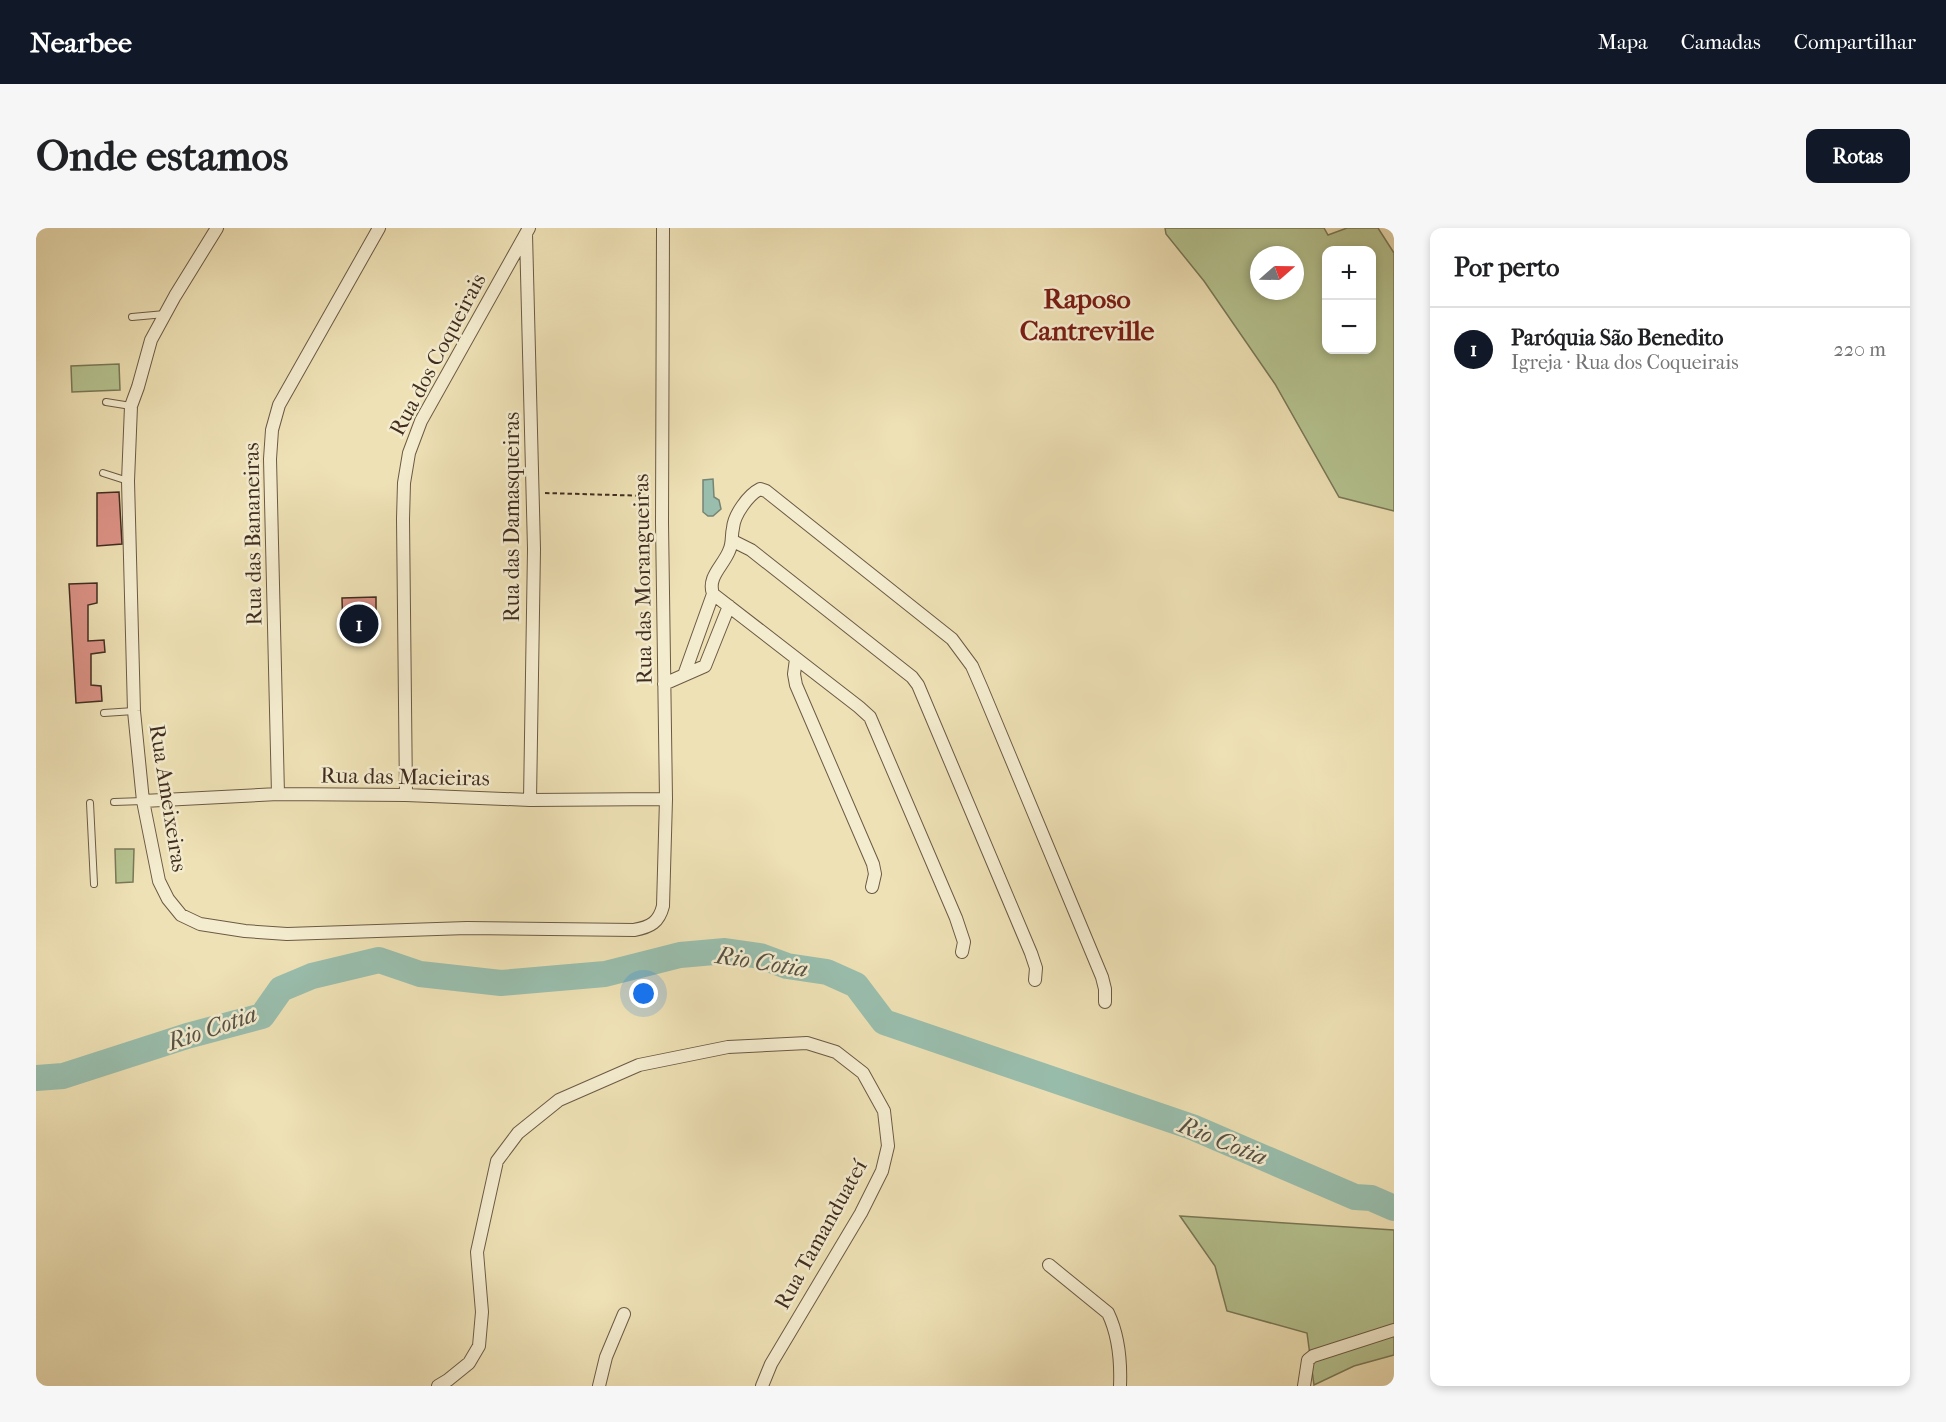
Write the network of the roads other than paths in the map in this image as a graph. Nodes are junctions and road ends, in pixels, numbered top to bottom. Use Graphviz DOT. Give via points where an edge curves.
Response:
graph roads {
  1 [pos="217,228"];
  2 [pos="379,228"];
  3 [pos="663,228"];
  4 [pos="528,231"];
  5 [pos="165,314"];
  6 [pos="132,317"];
  7 [pos="106,402"];
  8 [pos="131,406"];
  9 [pos="103,473"];
  10 [pos="128,481"];
  11 [pos="733,541"];
  12 [pos="713,594"];
  13 [pos="729,606"];
  14 [pos="699,630"];
  15 [pos="716,635"];
  16 [pos="796,659"];
  17 [pos="684,675"];
  18 [pos="664,684"];
  19 [pos="134,711"];
  20 [pos="104,713"];
  21 [pos="278,794"];
  22 [pos="406,795"];
  23 [pos="666,799"];
  24 [pos="530,800"];
  25 [pos="144,801"];
  26 [pos="114,802"];
  27 [pos="90,803"];
  28 [pos="94,884"];
  29 [pos="872,886"];
  30 [pos="652,925"];
  31 [pos="962,952"];
  32 [pos="1035,980"];
  33 [pos="1105,1002"];
  34 [pos="1049,1265"];
  35 [pos="624,1314"];
  36 [pos="1394,1330"];
  37 [pos="438,1386"];
  38 [pos="599,1386"];
  39 [pos="762,1386"];
  40 [pos="1120,1386"];
  41 [pos="1304,1386"];
  1 -- 5 [label="street, Rua Ameixeiras"];
  2 -- 21 [label="street, Rua das Bananeiras" via="279,405 272,430"];
  3 -- 18 [label="street, Rua das Morangueiras"];
  4 -- 22 [label="street, Rua dos Coqueirais" via="421,421 409,453 403,519"];
  4 -- 24 [label="street, Rua das Damasqueiras" via="534,549"];
  5 -- 6 [label="lane"];
  5 -- 8 [label="street, Rua Ameixeiras" via="151,340"];
  7 -- 8 [label="lane"];
  8 -- 10 [label="street, Rua Ameixeiras"];
  9 -- 10 [label="lane"];
  10 -- 19 [label="street, Rua Ameixeiras"];
  11 -- 12 [label="street" via="711,581"];
  11 -- 32 [label="street" via="751,550 918,685 1031,953"];
  11 -- 33 [label="street" via="733,527 745,504 754,492 766,491 963,651 1101,977"];
  12 -- 13 [label="street"];
  12 -- 14 [label="street"];
  13 -- 15 [label="street"];
  13 -- 16 [label="street"];
  14 -- 15 [label="street"];
  14 -- 17 [label="street"];
  15 -- 17 [label="street" via="705,666"];
  16 -- 29 [label="street" via="796,685 873,864"];
  16 -- 31 [label="street" via="870,717 959,924 964,942"];
  17 -- 18 [label="street"];
  18 -- 23 [label="street, Rua das Morangueiras"];
  19 -- 20 [label="lane"];
  19 -- 25 [label="street, Rua Ameixeiras"];
  21 -- 22 [label="street, Rua das Macieiras"];
  21 -- 25 [label="street, Rua das Macieiras"];
  22 -- 24 [label="street, Rua das Macieiras"];
  23 -- 24 [label="street, Rua das Macieiras"];
  23 -- 30 [label="street, Rua das Morangueiras" via="663,906"];
  25 -- 26 [label="lane"];
  25 -- 30 [label="street, Rua Ameixeiras" via="159,880 181,915 200,924 287,934 467,928 634,930"];
  27 -- 28 [label="lane"];
  34 -- 40 [label="street" via="1108,1313 1117,1340"];
  35 -- 38 [label="street"];
  36 -- 41 [label="street" via="1313,1356 1308,1360"];
  37 -- 39 [label="street, Rua Tamanduateí" via="469,1363 479,1346 482,1312 477,1252 497,1161 518,1133 559,1100 639,1065 728,1047 807,1042 836,1052 863,1073 884,1111 888,1146 882,1171 861,1213 771,1364"];
}
